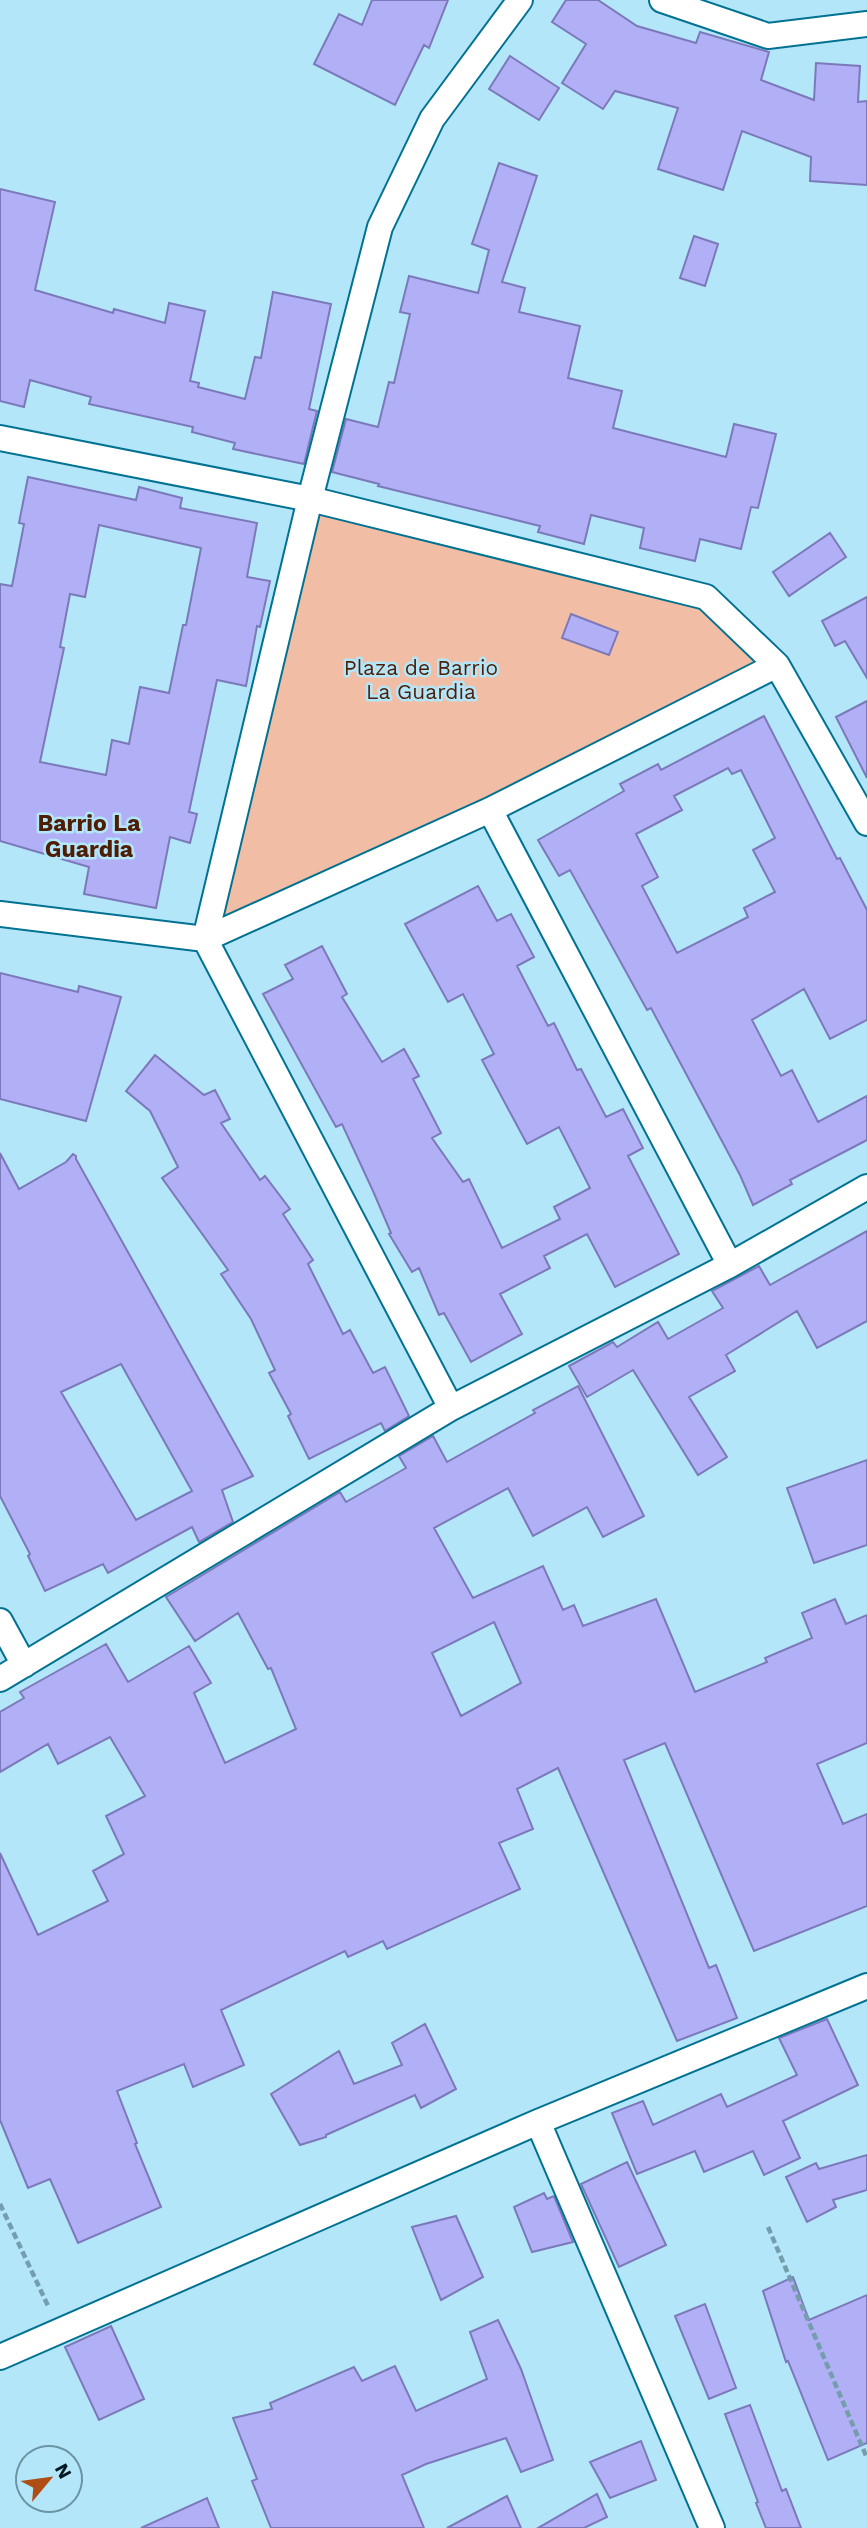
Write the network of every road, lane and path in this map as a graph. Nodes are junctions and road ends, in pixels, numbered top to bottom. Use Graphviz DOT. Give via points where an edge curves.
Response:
graph roads {
  1 [pos="520,0"];
  2 [pos="662,0"];
  3 [pos="867,24"];
  4 [pos="0,438"];
  5 [pos="310,499"];
  6 [pos="777,665"];
  7 [pos="490,810"];
  8 [pos="867,823"];
  9 [pos="0,914"];
  10 [pos="205,939"];
  11 [pos="867,1187"];
  12 [pos="730,1265"];
  13 [pos="451,1408"];
  14 [pos="0,1621"];
  15 [pos="24,1665"];
  16 [pos="0,1679"];
  17 [pos="867,1986"];
  18 [pos="538,2122"];
  19 [pos="0,2204"];
  20 [pos="768,2227"];
  21 [pos="60,2331"];
  22 [pos="0,2357"];
  23 [pos="867,2458"];
  24 [pos="712,2528"];
  1 -- 5 [label="street" via="432,119 380,227"];
  2 -- 3 [label="street" via="768,36"];
  4 -- 5 [label="street"];
  5 -- 6 [label="street" via="706,597"];
  5 -- 10 [label="street"];
  6 -- 7 [label="street"];
  6 -- 8 [label="street"];
  7 -- 10 [label="street"];
  7 -- 12 [label="street"];
  9 -- 10 [label="street"];
  10 -- 13 [label="street"];
  11 -- 12 [label="street"];
  12 -- 13 [label="street"];
  13 -- 15 [label="street"];
  14 -- 15 [label="street"];
  15 -- 16 [label="street"];
  17 -- 18 [label="street"];
  18 -- 21 [label="street"];
  18 -- 24 [label="street"];
  19 -- 21 [label="path"];
  20 -- 23 [label="path"];
  21 -- 22 [label="street"];
}
